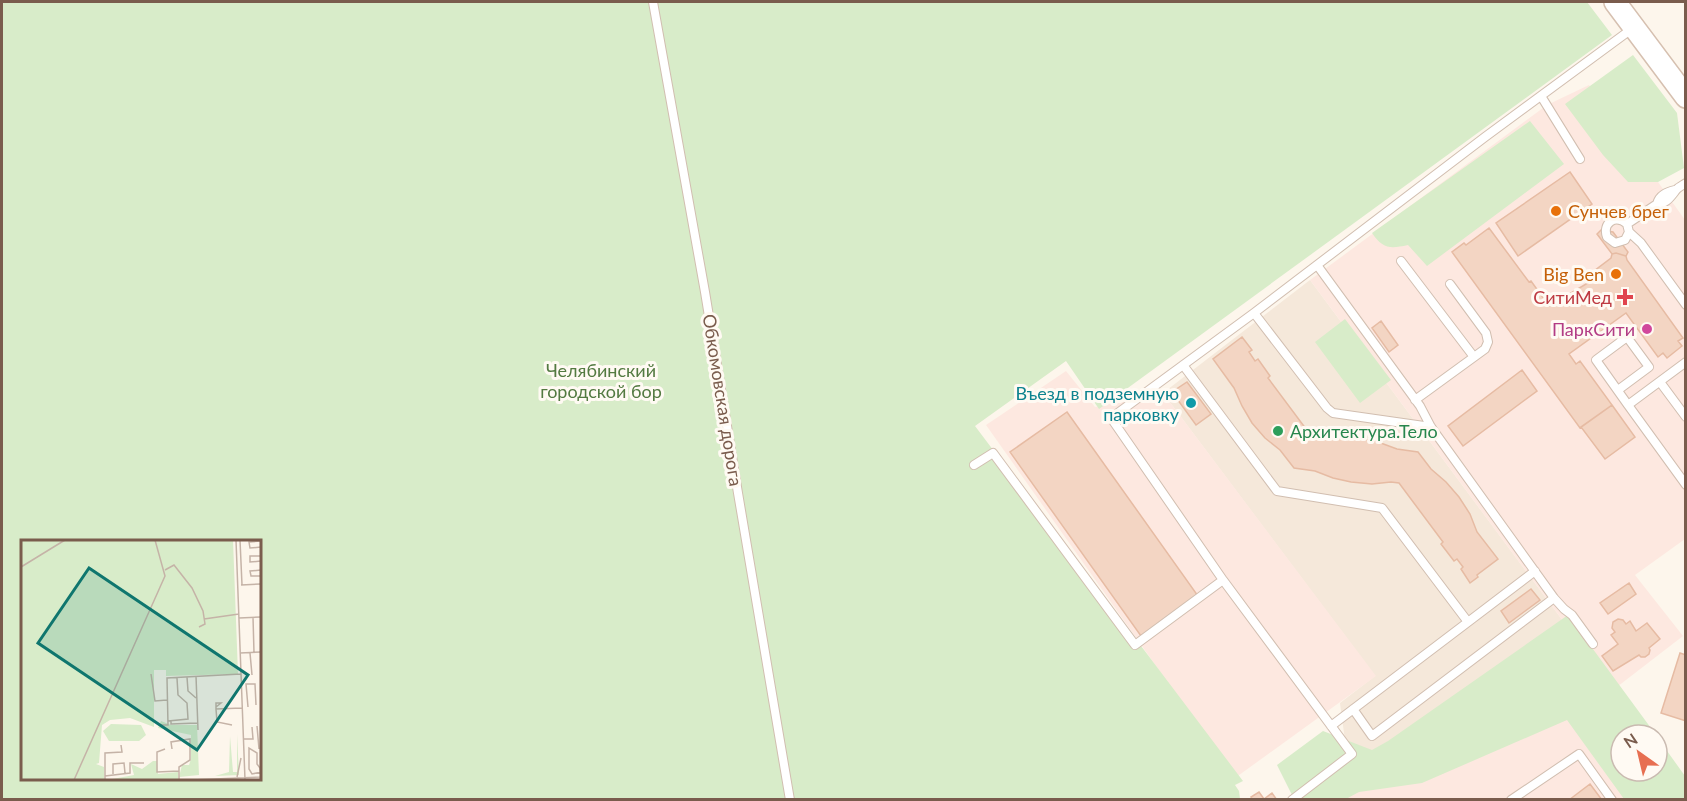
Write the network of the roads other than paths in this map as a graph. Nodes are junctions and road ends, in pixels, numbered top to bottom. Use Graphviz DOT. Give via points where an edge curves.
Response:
graph roads {
  1 [pos="653,2"];
  2 [pos="1616,2"];
  3 [pos="1635,27"];
  4 [pos="1541,96"];
  5 [pos="1686,97"];
  6 [pos="1580,159"];
  7 [pos="1686,183"];
  8 [pos="1401,261"];
  9 [pos="1317,265"];
  10 [pos="1450,284"];
  11 [pos="1686,305"];
  12 [pos="1254,313"];
  13 [pos="1474,357"];
  14 [pos="1686,362"];
  15 [pos="1183,365"];
  16 [pos="1660,382"];
  17 [pos="1618,390"];
  18 [pos="1415,400"];
  19 [pos="1628,405"];
  20 [pos="1686,417"];
  21 [pos="1431,427"];
  22 [pos="974,465"];
  23 [pos="1686,486"];
  24 [pos="1535,572"];
  25 [pos="1223,580"];
  26 [pos="1554,598"];
  27 [pos="1468,622"];
  28 [pos="1593,644"];
  29 [pos="1353,709"];
  30 [pos="1330,726"];
  31 [pos="790,800"];
  32 [pos="1292,800"];
  33 [pos="1511,800"];
  34 [pos="1612,800"];
  1 -- 31 [label="lane, Обкомовская дорога"];
  2 -- 3 [label="main road"];
  3 -- 4 [label="lane"];
  3 -- 5 [label="main road"];
  4 -- 6 [label="lane"];
  4 -- 9 [label="lane"];
  7 -- 11 [label="lane" via="1658,199 1628,228"];
  8 -- 13 [label="lane"];
  9 -- 12 [label="lane"];
  9 -- 18 [label="lane"];
  10 -- 13 [label="lane" via="1486,333 1485,349"];
  12 -- 15 [label="lane"];
  12 -- 21 [label="lane" via="1333,413"];
  13 -- 18 [label="lane"];
  14 -- 16 [label="lane"];
  15 -- 25 [label="lane" via="1111,418"];
  15 -- 27 [label="lane" via="1277,491 1382,508"];
  16 -- 19 [label="lane"];
  16 -- 20 [label="lane"];
  17 -- 17 [label="lane" via="1649,367 1627,337 1596,360"];
  17 -- 19 [label="lane"];
  18 -- 21 [label="lane"];
  19 -- 23 [label="lane"];
  21 -- 24 [label="lane"];
  22 -- 25 [label="lane" via="993,453 1135,645"];
  24 -- 26 [label="lane"];
  24 -- 27 [label="lane"];
  25 -- 30 [label="lane"];
  26 -- 28 [label="lane"];
  26 -- 29 [label="lane" via="1372,735"];
  27 -- 29 [label="lane"];
  29 -- 30 [label="lane"];
  30 -- 32 [label="lane" via="1352,754"];
  33 -- 34 [label="lane" via="1579,754"];
}
